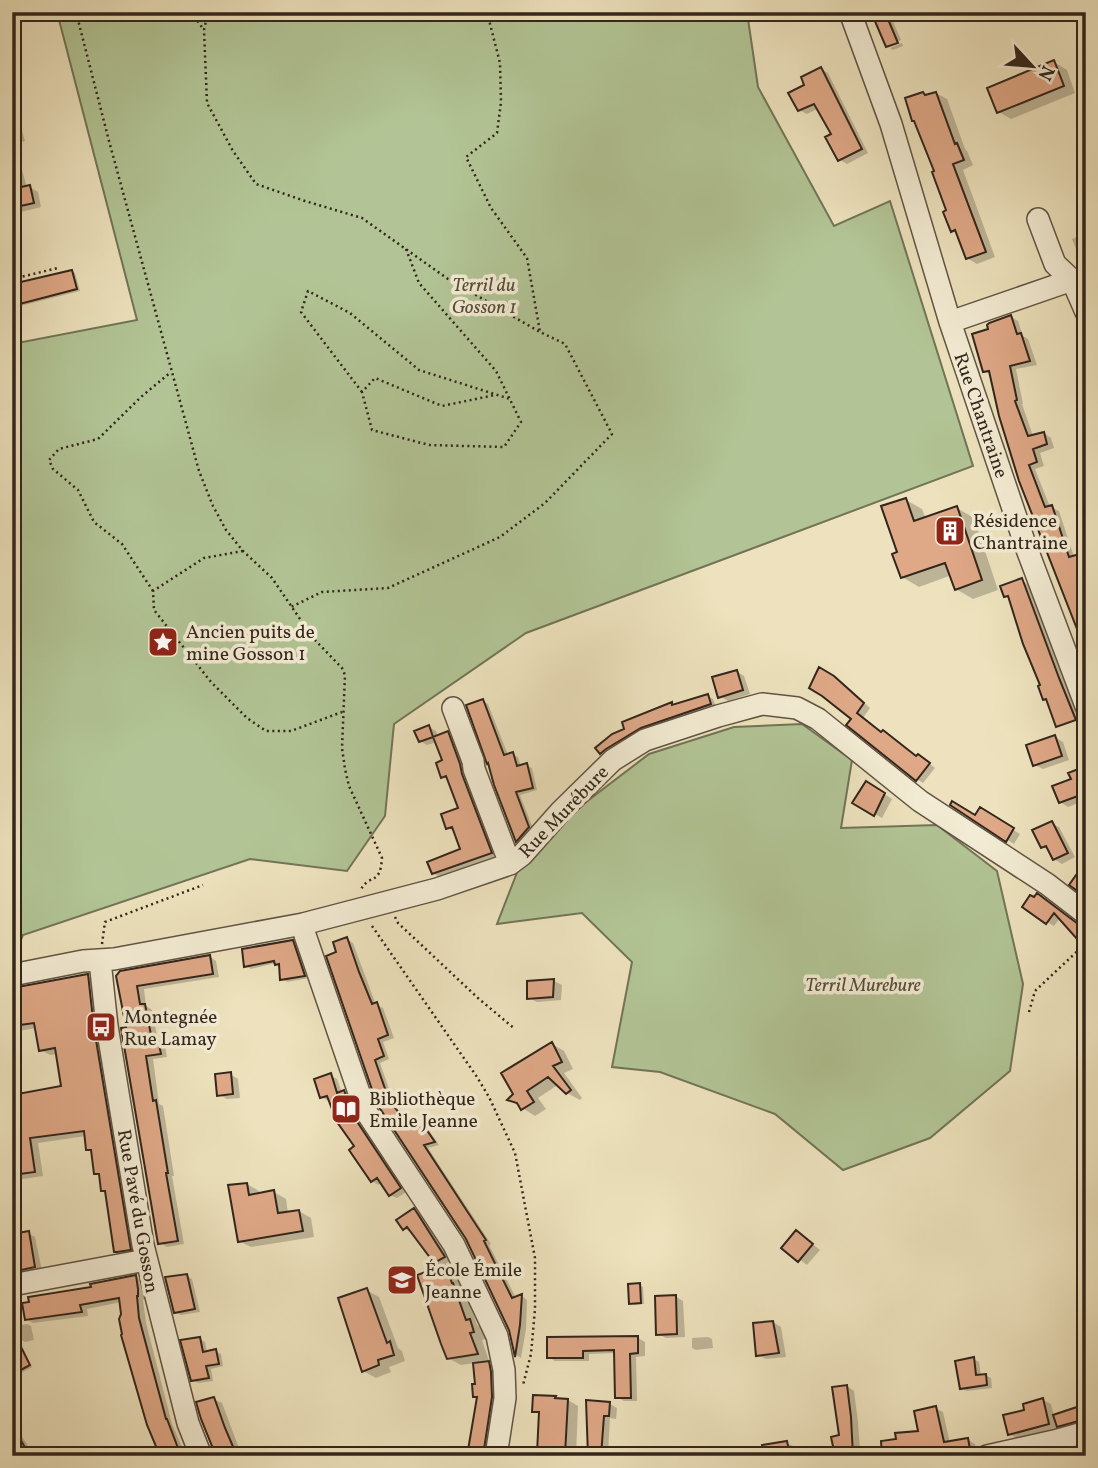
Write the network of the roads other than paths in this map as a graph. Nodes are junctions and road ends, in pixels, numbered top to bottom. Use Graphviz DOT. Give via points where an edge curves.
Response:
graph roads {
  1 [pos="850,12"];
  2 [pos="1038,219"];
  3 [pos="1072,280"];
  4 [pos="1086,313"];
  5 [pos="950,322"];
  6 [pos="1086,706"];
  7 [pos="453,708"];
  8 [pos="510,864"];
  9 [pos="1086,914"];
  10 [pos="303,924"];
  11 [pos="101,954"];
  12 [pos="12,975"];
  13 [pos="146,1260"];
  14 [pos="12,1285"];
  15 [pos="1086,1432"];
  16 [pos="201,1456"];
  17 [pos="496,1456"];
  18 [pos="988,1456"];
  1 -- 5 [label="street, Rue Chantraine" via="891,124"];
  2 -- 3 [label="street" via="1055,264"];
  3 -- 4 [label="street"];
  3 -- 5 [label="street"];
  5 -- 6 [label="street, Rue Chantraine"];
  7 -- 8 [label="street"];
  8 -- 9 [label="street, Rue Murébure" via="612,760 645,740 762,704 797,708 818,719 919,801"];
  8 -- 10 [label="street, Rue Murébure"];
  10 -- 11 [label="street, Rue Murébure"];
  10 -- 17 [label="street" via="365,1110 454,1245 497,1336 505,1398"];
  11 -- 12 [label="street, Rue Murébure"];
  11 -- 13 [label="street, Rue Pavé du Gosson" via="107,1026"];
  13 -- 14 [label="street"];
  13 -- 16 [label="street, Rue Pavé du Gosson" via="188,1423"];
  15 -- 18 [label="street"];
}
